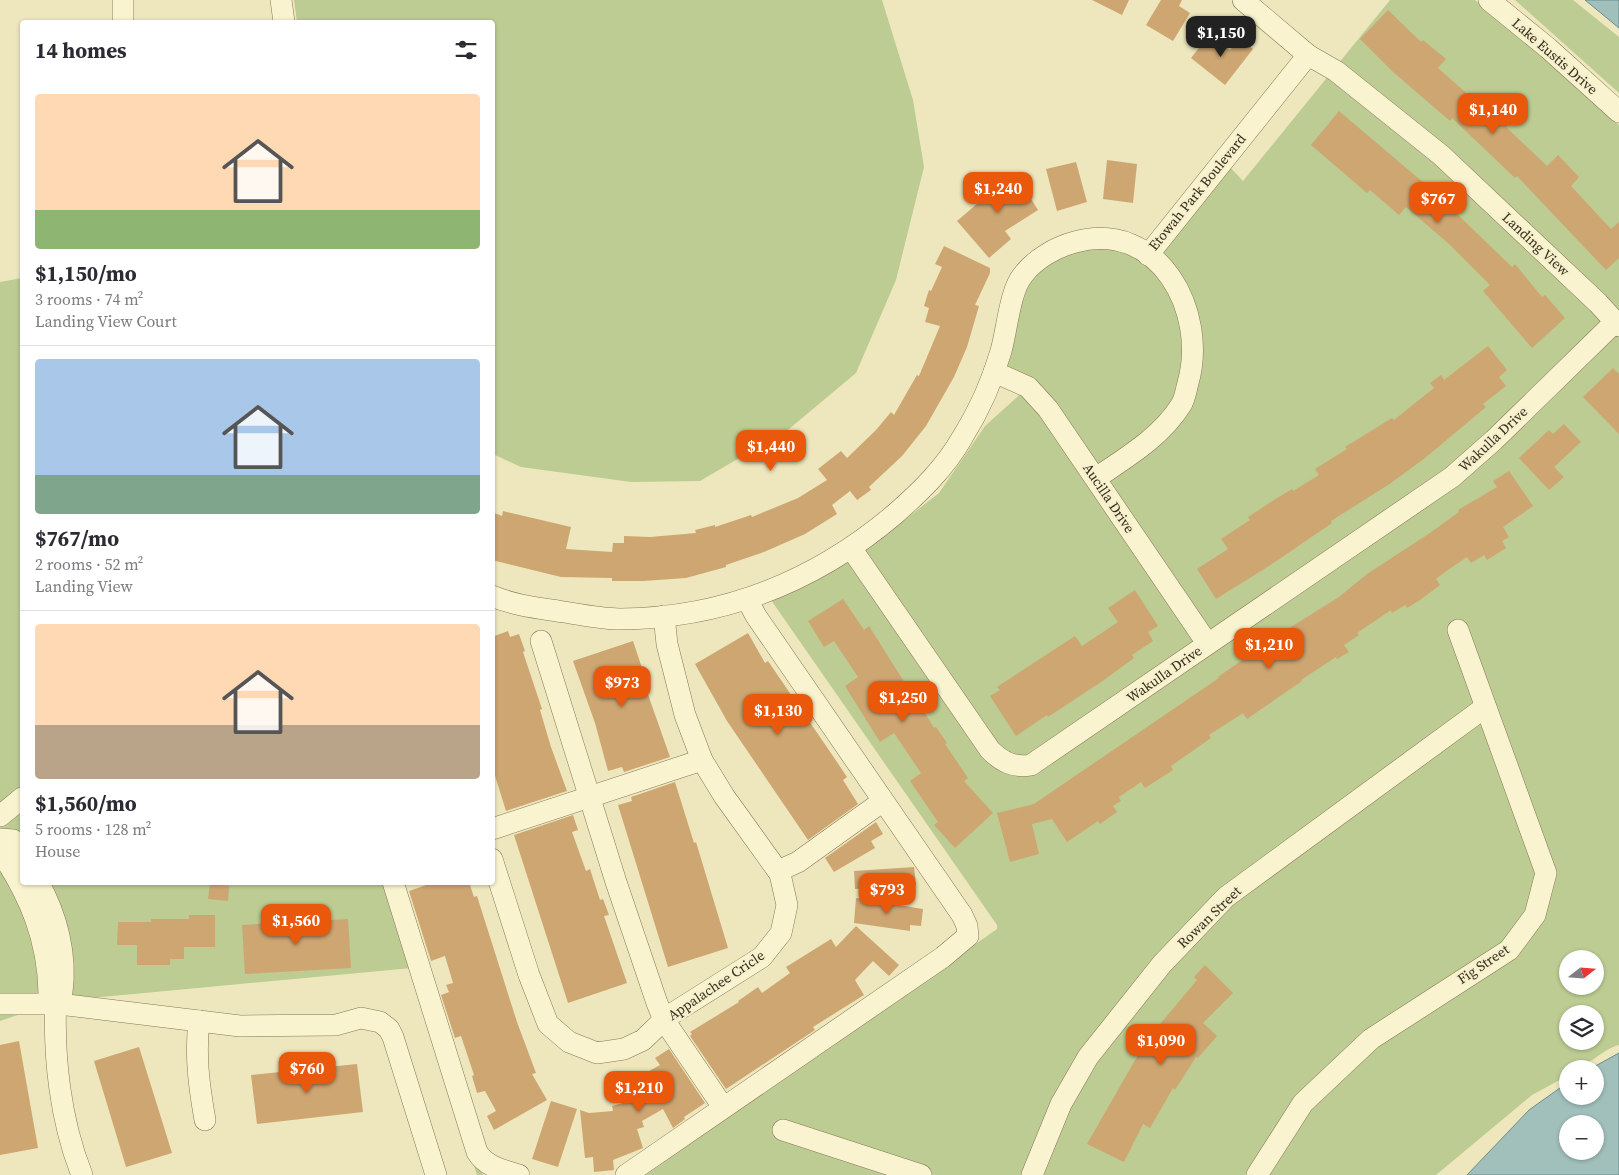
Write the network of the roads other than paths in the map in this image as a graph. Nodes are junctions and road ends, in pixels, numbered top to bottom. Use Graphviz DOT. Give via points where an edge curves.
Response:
graph roads {
  1 [pos="123,0"];
  2 [pos="281,0"];
  3 [pos="1243,0"];
  4 [pos="1489,0"];
  5 [pos="123,20"];
  6 [pos="284,20"];
  7 [pos="1308,55"];
  8 [pos="1619,112"];
  9 [pos="1148,255"];
  10 [pos="1617,324"];
  11 [pos="994,372"];
  12 [pos="1096,478"];
  13 [pos="851,548"];
  14 [pos="495,597"];
  15 [pos="747,599"];
  16 [pos="664,616"];
  17 [pos="1458,630"];
  18 [pos="541,641"];
  19 [pos="1207,643"];
  20 [pos="1484,708"];
  21 [pos="702,760"];
  22 [pos="591,796"];
  23 [pos="20,800"];
  24 [pos="883,801"];
  25 [pos="0,816"];
  26 [pos="495,828"];
  27 [pos="0,838"];
  28 [pos="0,852"];
  29 [pos="20,852"];
  30 [pos="495,868"];
  31 [pos="778,871"];
  32 [pos="20,882"];
  33 [pos="21,885"];
  34 [pos="39,885"];
  35 [pos="394,885"];
  36 [pos="55,1000"];
  37 [pos="0,1004"];
  38 [pos="664,1020"];
  39 [pos="198,1021"];
  40 [pos="723,1107"];
  41 [pos="205,1120"];
  42 [pos="783,1130"];
  43 [pos="82,1175"];
  44 [pos="436,1175"];
  45 [pos="519,1175"];
  46 [pos="626,1175"];
  47 [pos="921,1175"];
  48 [pos="1032,1175"];
  49 [pos="1257,1175"];
  1 -- 5 [label="street"];
  2 -- 6 [label="street"];
  3 -- 7 [label="street, Landing View"];
  4 -- 8 [label="street, Lake Eustis Drive"];
  7 -- 9 [label="street, Etowah Park Boulevard"];
  7 -- 10 [label="street, Landing View" via="1336,71 1441,155"];
  9 -- 11 [label="street, Etowah Park Boulevard" via="1128,242 1103,238 1074,242 1044,256 1021,276"];
  9 -- 12 [label="street" via="1173,281 1186,306 1193,330 1194,363 1183,403 1154,438"];
  10 -- 19 [label="street, Wakulla Drive" via="1452,477"];
  11 -- 12 [label="street, Aucilla Drive" via="1028,387 1048,409"];
  11 -- 13 [label="street, Etowah Park Boulevard" via="984,399 961,440 934,476"];
  12 -- 19 [label="street, Aucilla Drive"];
  13 -- 15 [label="street, Etowah Park Boulevard" via="790,583"];
  13 -- 19 [label="street, Wakulla Drive" via="990,750 997,758 1012,765 1026,766 1038,762"];
  14 -- 16 [label="street, Etowah Park Boulevard" via="513,604 617,619"];
  15 -- 16 [label="street, Etowah Park Boulevard" via="698,612"];
  15 -- 24 [label="street"];
  16 -- 21 [label="street, Appalachee Cricle" via="667,644 685,716"];
  17 -- 20 [label="street, Fig Street"];
  18 -- 22 [label="street"];
  20 -- 48 [label="street, Rowan Street" via="1226,897 1162,964 1088,1057 1060,1104"];
  20 -- 49 [label="street, Fig Street" via="1546,873 1535,915 1508,950 1372,1039 1303,1103"];
  21 -- 22 [label="street"];
  21 -- 31 [label="street, Appalachee Cricle"];
  22 -- 26 [label="street"];
  22 -- 38 [label="street" via="616,882"];
  23 -- 25 [label="street"];
  24 -- 31 [label="street" via="798,862"];
  24 -- 40 [label="street" via="962,915 968,926 968,936"];
  27 -- 29 [label="street" via="13,840"];
  28 -- 32 [label="street"];
  30 -- 38 [label="street, Appalachee Cricle" via="548,1024 569,1042 597,1053 624,1049 643,1040"];
  31 -- 38 [label="street, Appalachee Cricle" via="788,905 781,933 762,956"];
  33 -- 36 [label="street" via="34,911 46,953 49,993"];
  34 -- 36 [label="street" via="55,924 62,955 62,992"];
  35 -- 45 [label="street" via="477,1152 490,1166"];
  36 -- 37 [label="street"];
  36 -- 39 [label="street"];
  36 -- 43 [label="street" via="56,1046 64,1110"];
  38 -- 40 [label="street"];
  39 -- 41 [label="street" via="196,1072"];
  39 -- 44 [label="street" via="240,1026 336,1025 361,1018 380,1022 393,1037"];
  40 -- 46 [label="street"];
  42 -- 47 [label="street"];
}
